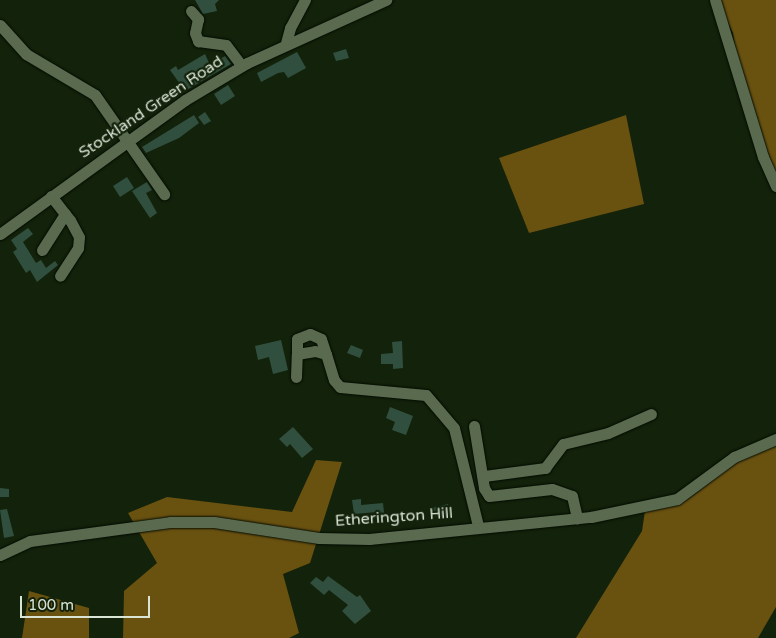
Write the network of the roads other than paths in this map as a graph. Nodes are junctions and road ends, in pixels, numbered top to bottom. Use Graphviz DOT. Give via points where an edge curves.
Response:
graph roads {
  1 [pos="304,0"];
  2 [pos="386,0"];
  3 [pos="715,0"];
  4 [pos="191,11"];
  5 [pos="0,25"];
  6 [pos="286,43"];
  7 [pos="242,66"];
  8 [pos="126,140"];
  9 [pos="776,186"];
  10 [pos="164,194"];
  11 [pos="51,196"];
  12 [pos="65,214"];
  13 [pos="0,234"];
  14 [pos="42,250"];
  15 [pos="60,276"];
  16 [pos="297,354"];
  17 [pos="326,354"];
  18 [pos="296,377"];
  19 [pos="651,414"];
  20 [pos="474,426"];
  21 [pos="776,439"];
  22 [pos="484,476"];
  23 [pos="577,518"];
  24 [pos="478,526"];
  25 [pos="0,556"];
  1 -- 6 [label="street"];
  2 -- 6 [label="street, Stockland Green Road"];
  3 -- 9 [label="street" via="762,157"];
  4 -- 7 [label="street" via="198,19 195,33 198,41 226,45"];
  5 -- 8 [label="street" via="26,54 95,95"];
  6 -- 7 [label="street, Stockland Green Road"];
  7 -- 8 [label="street, Stockland Green Road"];
  8 -- 10 [label="street"];
  8 -- 11 [label="street, Stockland Green Road"];
  11 -- 12 [label="street"];
  11 -- 13 [label="street, Stockland Green Road"];
  12 -- 14 [label="street"];
  12 -- 15 [label="street" via="76,230 79,243"];
  16 -- 17 [label="street" via="311,351"];
  16 -- 17 [label="street" via="297,339 310,334 321,339"];
  16 -- 18 [label="street"];
  17 -- 24 [label="street" via="334,380 340,387 426,395 454,428"];
  19 -- 22 [label="street" via="608,433 563,444 545,468"];
  20 -- 22 [label="street"];
  21 -- 23 [label="street, Etherington Hill" via="734,457 677,499"];
  22 -- 23 [label="street" via="488,496 552,489 572,496"];
  23 -- 24 [label="street, Etherington Hill"];
  24 -- 25 [label="street, Etherington Hill" via="369,539 327,538 214,522 170,522 30,541"];
}
